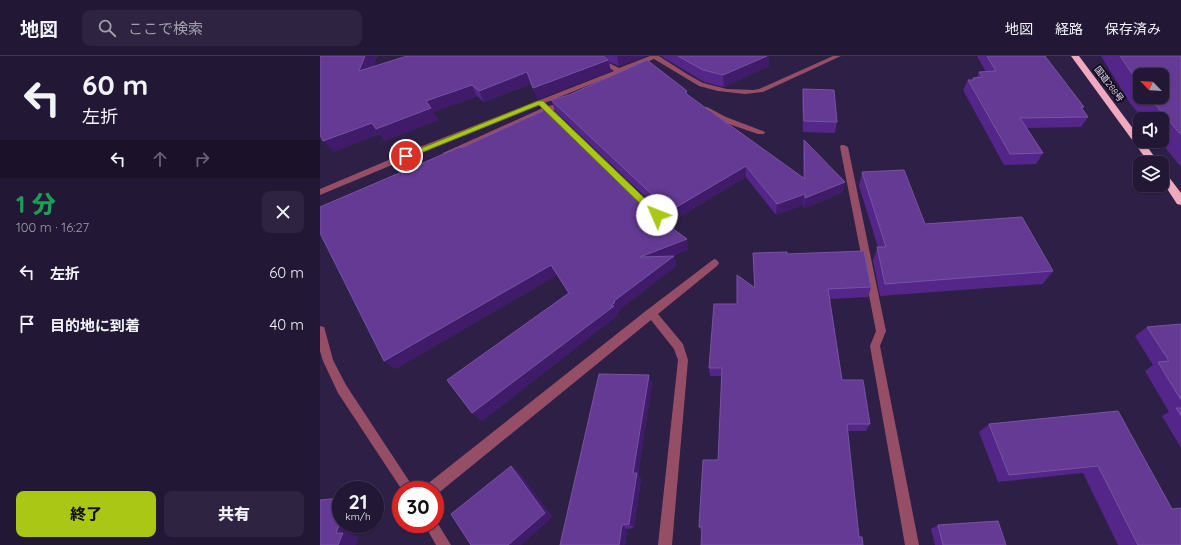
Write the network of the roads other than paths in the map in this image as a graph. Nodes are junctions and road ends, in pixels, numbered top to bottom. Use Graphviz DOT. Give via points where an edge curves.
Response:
graph roads {
  1 [pos="574,56"];
  2 [pos="656,56"];
  3 [pos="838,56"];
  4 [pos="1075,56"];
  5 [pos="650,66"];
  6 [pos="619,71"];
  7 [pos="630,75"];
  8 [pos="540,103"];
  9 [pos="569,103"];
  10 [pos="698,104"];
  11 [pos="550,112"];
  12 [pos="761,132"];
  13 [pos="844,146"];
  14 [pos="440,156"];
  15 [pos="1149,156"];
  16 [pos="1169,184"];
  17 [pos="320,192"];
  18 [pos="1181,201"];
  19 [pos="714,263"];
  20 [pos="652,313"];
  21 [pos="320,330"];
  22 [pos="403,481"];
  23 [pos="442,481"];
  24 [pos="437,533"];
  25 [pos="444,545"];
  26 [pos="665,545"];
  27 [pos="912,545"];
  1 -- 6 [label="street" via="607,64"];
  2 -- 3 [label="street" via="696,82 719,89 749,93 761,91"];
  2 -- 6 [label="street"];
  4 -- 15 [label="highway, 国道288号"];
  5 -- 7 [label="street"];
  6 -- 8 [label="street"];
  8 -- 11 [label="street"];
  8 -- 17 [label="street"];
  9 -- 11 [label="street"];
  10 -- 12 [label="street" via="723,119"];
  11 -- 14 [label="street"];
  13 -- 27 [label="street" via="881,331 875,346"];
  16 -- 18 [label="highway"];
  19 -- 20 [label="street"];
  20 -- 23 [label="street"];
  20 -- 26 [label="street" via="679,347 683,360"];
  21 -- 22 [label="street" via="328,361 342,389"];
  24 -- 25 [label="street"];
}
